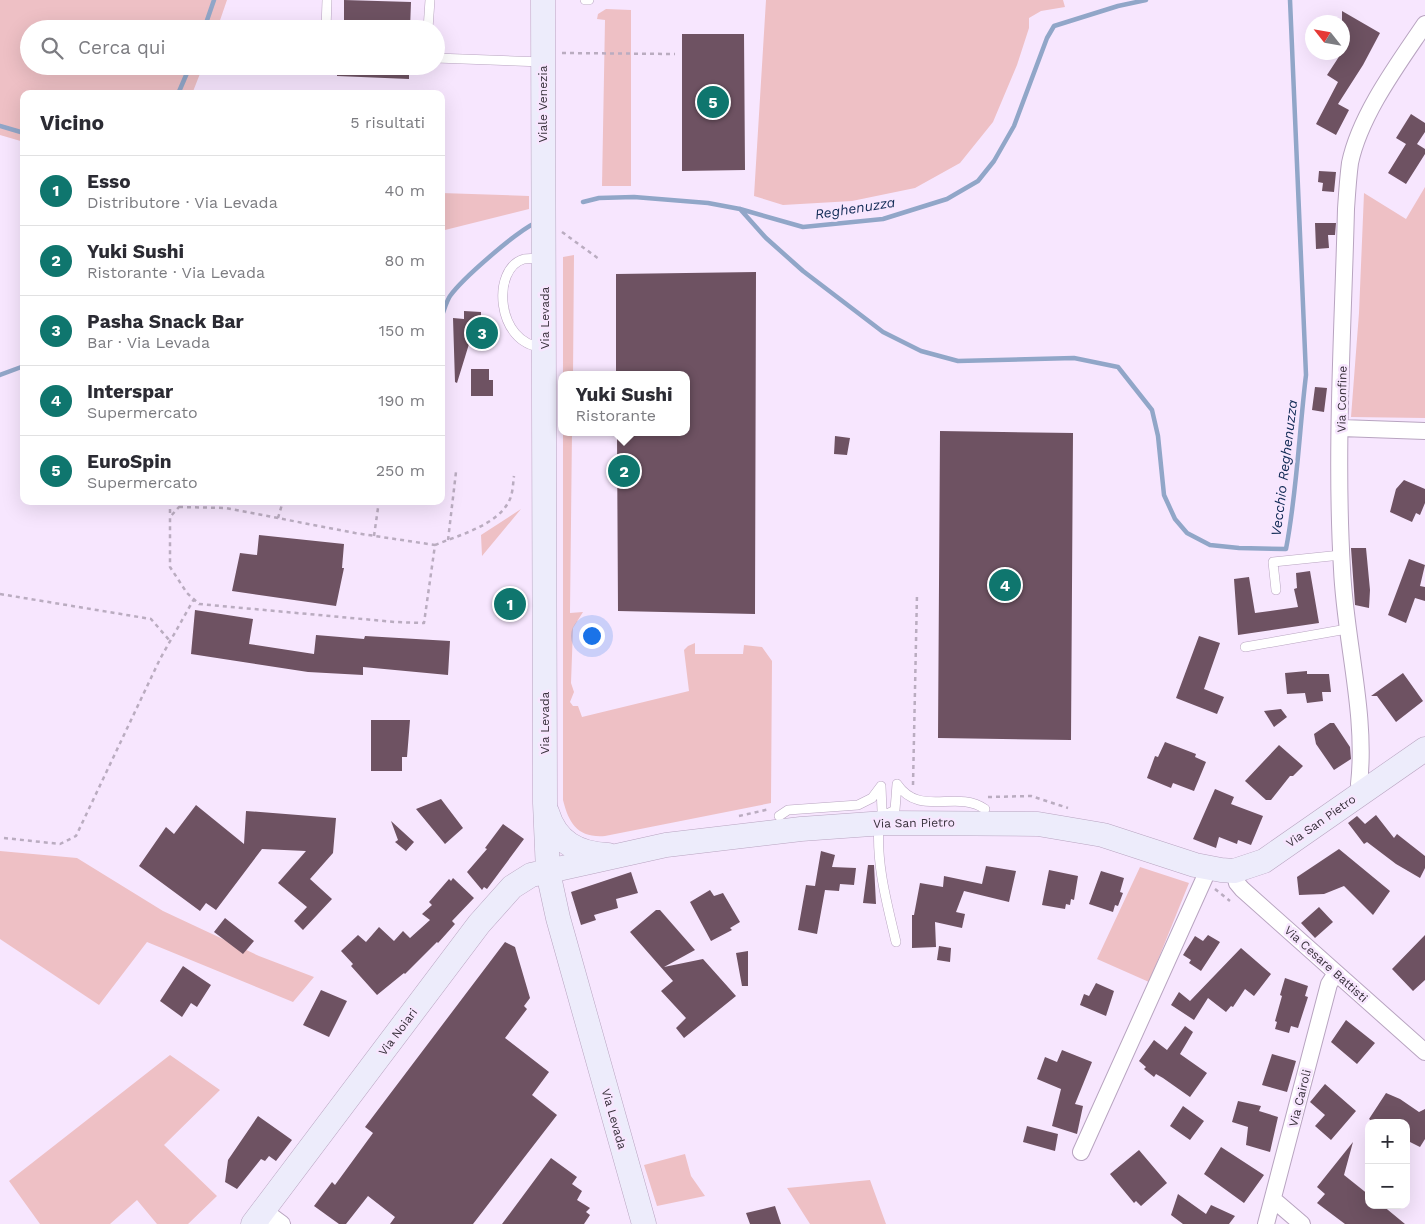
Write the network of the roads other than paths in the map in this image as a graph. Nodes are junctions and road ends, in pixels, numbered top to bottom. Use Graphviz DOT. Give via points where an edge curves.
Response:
graph roads {
  1 [pos="328,0"];
  2 [pos="430,0"];
  3 [pos="543,0"];
  4 [pos="585,0"];
  5 [pos="589,0"];
  6 [pos="327,20"];
  7 [pos="429,20"];
  8 [pos="1425,24"];
  9 [pos="551,57"];
  10 [pos="445,58"];
  11 [pos="544,209"];
  12 [pos="544,259"];
  13 [pos="545,347"];
  14 [pos="1341,428"];
  15 [pos="1425,431"];
  16 [pos="1341,555"];
  17 [pos="1276,590"];
  18 [pos="1347,629"];
  19 [pos="1246,647"];
  20 [pos="1425,749"];
  21 [pos="1364,792"];
  22 [pos="545,803"];
  23 [pos="981,809"];
  24 [pos="775,812"];
  25 [pos="886,815"];
  26 [pos="666,845"];
  27 [pos="615,856"];
  28 [pos="1209,868"];
  29 [pos="1234,871"];
  30 [pos="548,872"];
  31 [pos="896,942"];
  32 [pos="1336,973"];
  33 [pos="1425,1052"];
  34 [pos="1081,1152"];
  35 [pos="1274,1200"];
  36 [pos="266,1219"];
  37 [pos="644,1224"];
  38 [pos="1266,1224"];
  39 [pos="1302,1224"];
  1 -- 6 [label="lane"];
  2 -- 7 [label="lane"];
  3 -- 9 [label="street, Viale Venezia"];
  4 -- 5 [label="lane"];
  8 -- 14 [label="street, Via Confine" via="1369,114 1350,163"];
  9 -- 10 [label="lane"];
  9 -- 11 [label="street, Viale Venezia"];
  11 -- 12 [label="street, Via Levada"];
  12 -- 13 [label="street, Via Levada"];
  12 -- 13 [label="lane" via="524,259 515,265 505,280 503,301 504,316 510,328 523,342"];
  13 -- 22 [label="street, Via Levada"];
  14 -- 15 [label="street"];
  14 -- 16 [label="street, Via Confine"];
  16 -- 17 [label="lane" via="1273,562"];
  16 -- 18 [label="street, Via Confine"];
  18 -- 19 [label="lane"];
  18 -- 21 [label="street, Via Confine" via="1362,752 1358,784"];
  20 -- 21 [label="street, Via San Pietro"];
  21 -- 29 [label="street, Via San Pietro" via="1264,861"];
  22 -- 27 [label="street, Via San Pietro" via="552,826 559,836 584,852"];
  22 -- 30 [label="street, Via Levada"];
  23 -- 25 [label="street, Via San Pietro"];
  23 -- 25 [label="lane" via="975,802 917,801 905,796 901,783"];
  23 -- 28 [label="street, Via San Pietro" via="1037,812"];
  24 -- 25 [label="street"];
  24 -- 25 [label="lane" via="858,805 872,798 881,786"];
  24 -- 26 [label="street"];
  25 -- 26 [label="street, Via San Pietro"];
  25 -- 31 [label="lane" via="878,842 882,885"];
  26 -- 27 [label="street, Via San Pietro"];
  27 -- 30 [label="street, Via San Pietro"];
  28 -- 29 [label="street, Via San Pietro"];
  28 -- 34 [label="street"];
  29 -- 32 [label="street, Via Cesare Battisti" via="1242,889"];
  30 -- 36 [label="street, Via Noiari" via="532,875 512,887 498,901"];
  30 -- 37 [label="street, Via Levada" via="560,927"];
  32 -- 33 [label="street, Via Cesare Battisti"];
  32 -- 35 [label="street, Via Cairoli" via="1329,984"];
  35 -- 38 [label="street, Via Cairoli"];
  35 -- 39 [label="street"];
}
